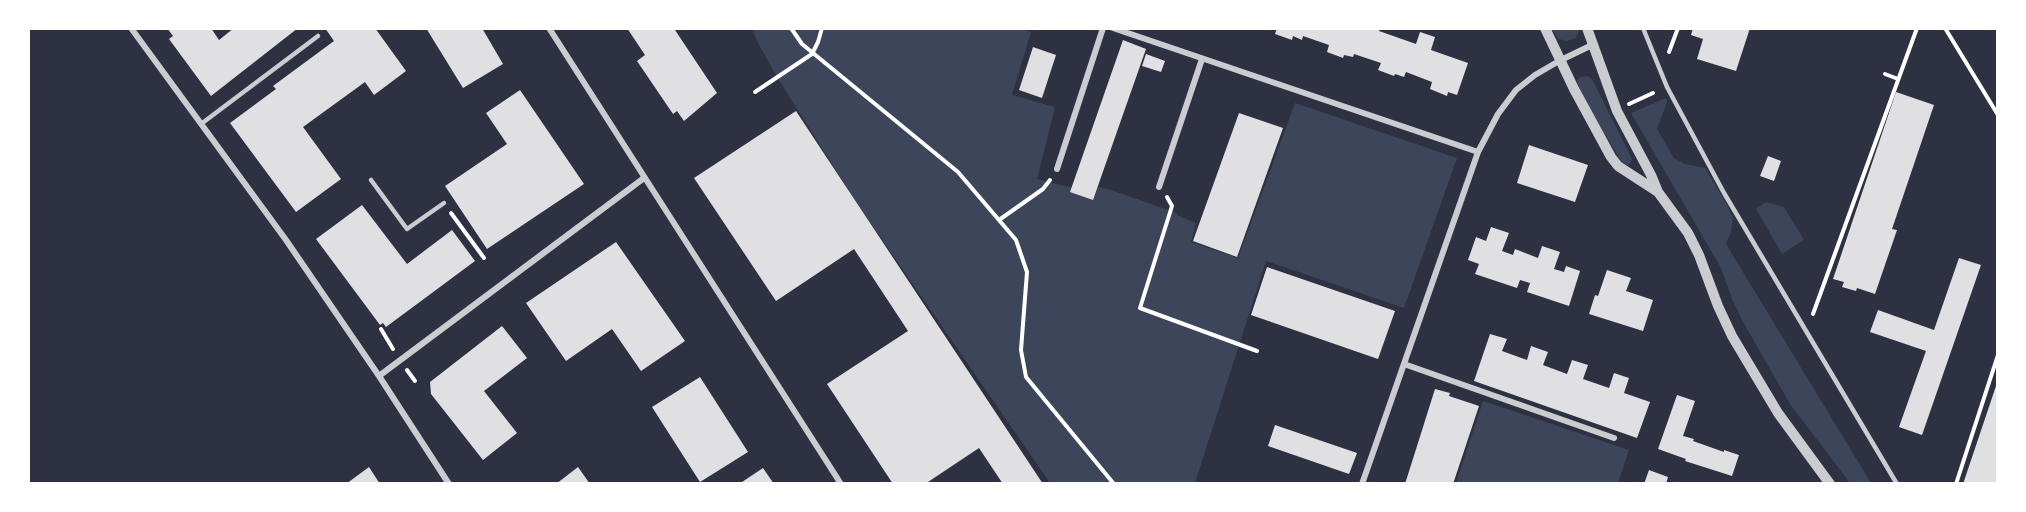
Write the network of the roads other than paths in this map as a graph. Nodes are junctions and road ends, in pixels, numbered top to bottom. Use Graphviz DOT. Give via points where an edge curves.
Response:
graph roads {
  1 [pos="131,28"];
  2 [pos="549,28"];
  3 [pos="1103,28"];
  4 [pos="1113,28"];
  5 [pos="1545,28"];
  6 [pos="1587,28"];
  7 [pos="1643,28"];
  8 [pos="318,36"];
  9 [pos="1592,45"];
  10 [pos="1202,59"];
  11 [pos="1559,61"];
  12 [pos="201,124"];
  13 [pos="1478,152"];
  14 [pos="1057,169"];
  15 [pos="644,178"];
  16 [pos="371,180"];
  17 [pos="1160,187"];
  18 [pos="1658,192"];
  19 [pos="444,202"];
  20 [pos="1404,364"];
  21 [pos="379,376"];
  22 [pos="1614,438"];
  23 [pos="449,483"];
  24 [pos="841,483"];
  25 [pos="1362,483"];
  26 [pos="1830,483"];
  27 [pos="1897,483"];
  1 -- 12 [label="street"];
  2 -- 15 [label="street"];
  3 -- 14 [label="street"];
  4 -- 10 [label="street"];
  5 -- 11 [label="street"];
  6 -- 9 [label="street"];
  7 -- 27 [label="lane" via="1667,87 1719,183"];
  8 -- 12 [label="lane"];
  9 -- 11 [label="street"];
  9 -- 18 [label="street" via="1617,111"];
  10 -- 13 [label="street"];
  10 -- 17 [label="street"];
  11 -- 13 [label="street" via="1516,90"];
  11 -- 18 [label="street" via="1618,166"];
  12 -- 21 [label="street"];
  13 -- 20 [label="street"];
  15 -- 21 [label="street"];
  15 -- 24 [label="street"];
  16 -- 19 [label="lane" via="407,229"];
  18 -- 26 [label="street" via="1688,233 1732,336 1778,413"];
  20 -- 22 [label="street"];
  20 -- 25 [label="street"];
  21 -- 23 [label="street"];
}
